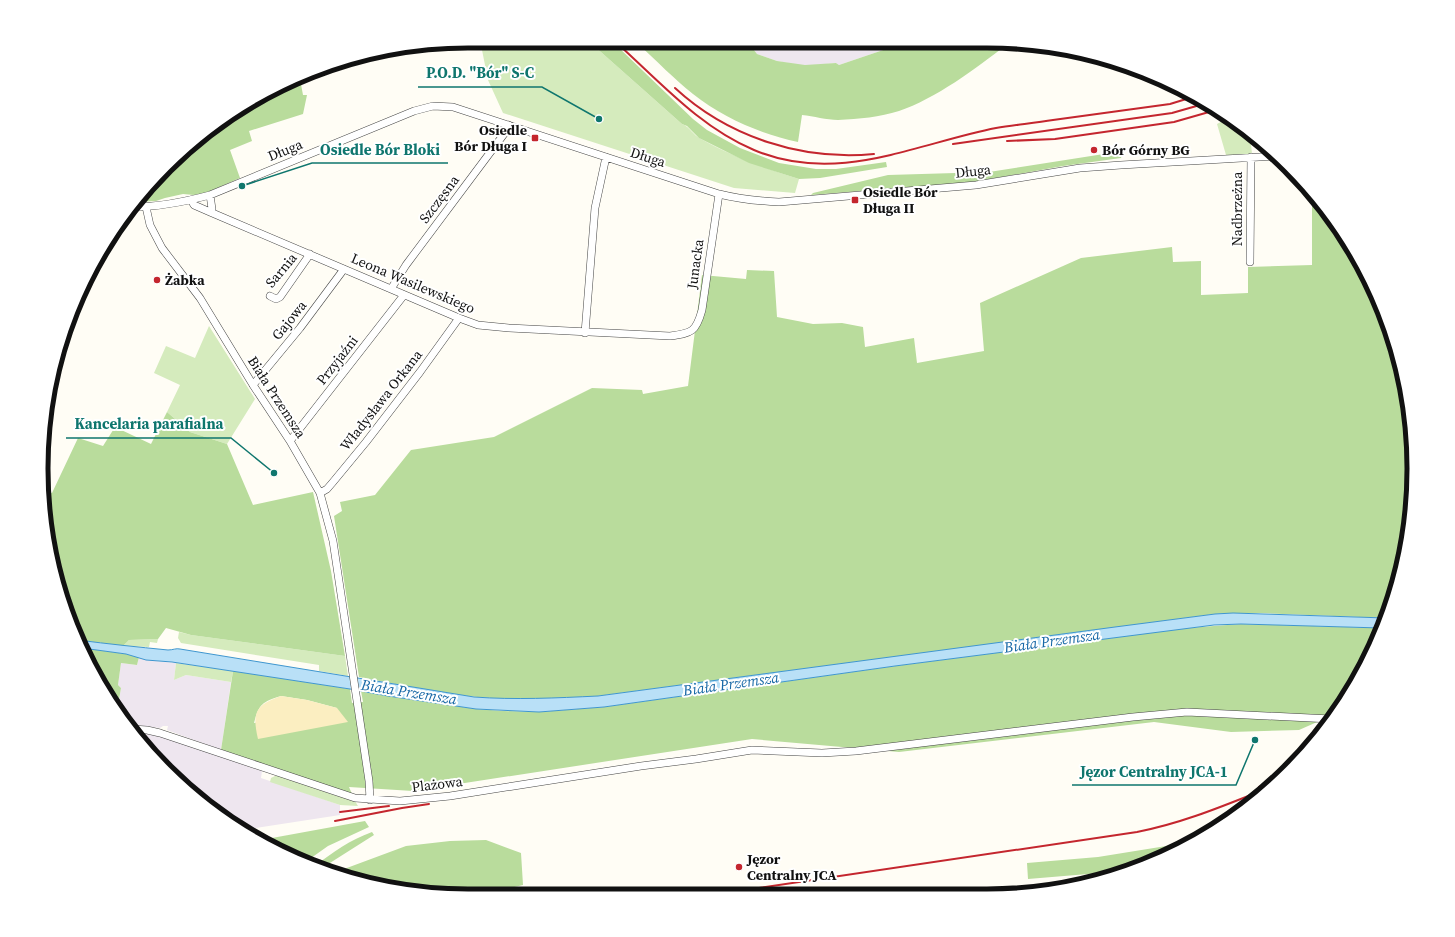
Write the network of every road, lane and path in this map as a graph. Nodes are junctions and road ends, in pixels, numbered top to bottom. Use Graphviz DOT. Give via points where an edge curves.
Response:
graph roads {
  1 [pos="509,125"];
  2 [pos="1269,156"];
  3 [pos="606,157"];
  4 [pos="1251,157"];
  5 [pos="719,194"];
  6 [pos="210,195"];
  7 [pos="191,200"];
  8 [pos="140,207"];
  9 [pos="146,207"];
  10 [pos="210,212"];
  11 [pos="310,254"];
  12 [pos="1250,262"];
  13 [pos="344,269"];
  14 [pos="391,289"];
  15 [pos="404,295"];
  16 [pos="270,296"];
  17 [pos="459,318"];
  18 [pos="585,333"];
  19 [pos="687,334"];
  20 [pos="253,385"];
  21 [pos="290,441"];
  22 [pos="320,493"];
  23 [pos="1324,719"];
  24 [pos="139,729"];
  25 [pos="370,800"];
  1 -- 3 [label="street, Długa"];
  1 -- 6 [label="street, Długa" via="453,107 433,106 414,111"];
  1 -- 14 [label="street, Szczęsna"];
  2 -- 4 [label="street, Długa"];
  3 -- 5 [label="street, Długa"];
  3 -- 18 [label="street" via="595,208"];
  4 -- 5 [label="street, Długa" via="1121,164 976,185 779,202 732,198"];
  4 -- 12 [label="street, Nadbrzeżna"];
  5 -- 19 [label="street, Junacka" via="702,310 698,325"];
  6 -- 7 [label="street, Długa"];
  6 -- 10 [label="street"];
  7 -- 9 [label="street, Długa"];
  7 -- 10 [label="street, Leona Wasilewskiego" via="194,205"];
  8 -- 9 [label="street, Długa"];
  9 -- 20 [label="street, Biała Przemsza" via="150,225 162,248 200,298"];
  10 -- 11 [label="street, Leona Wasilewskiego"];
  11 -- 13 [label="street, Leona Wasilewskiego"];
  11 -- 16 [label="street, Sarnia" via="280,297 276,299"];
  13 -- 14 [label="street, Leona Wasilewskiego"];
  13 -- 20 [label="street, Gajowa"];
  14 -- 15 [label="street, Leona Wasilewskiego"];
  15 -- 17 [label="street, Leona Wasilewskiego"];
  15 -- 21 [label="street, Przyjaźni"];
  17 -- 18 [label="street, Leona Wasilewskiego" via="493,327"];
  17 -- 22 [label="street, Władysława Orkana" via="366,442 327,489"];
  18 -- 19 [label="street, Leona Wasilewskiego" via="670,336"];
  20 -- 21 [label="street, Biała Przemsza"];
  21 -- 22 [label="street, Biała Przemsza"];
  22 -- 25 [label="street, Biała Przemsza" via="333,542"];
  23 -- 25 [label="street, Plażowa" via="1187,712 856,751 822,753 752,750 450,796 400,801"];
  24 -- 25 [label="street, Plażowa" via="160,733 354,798"];
}
